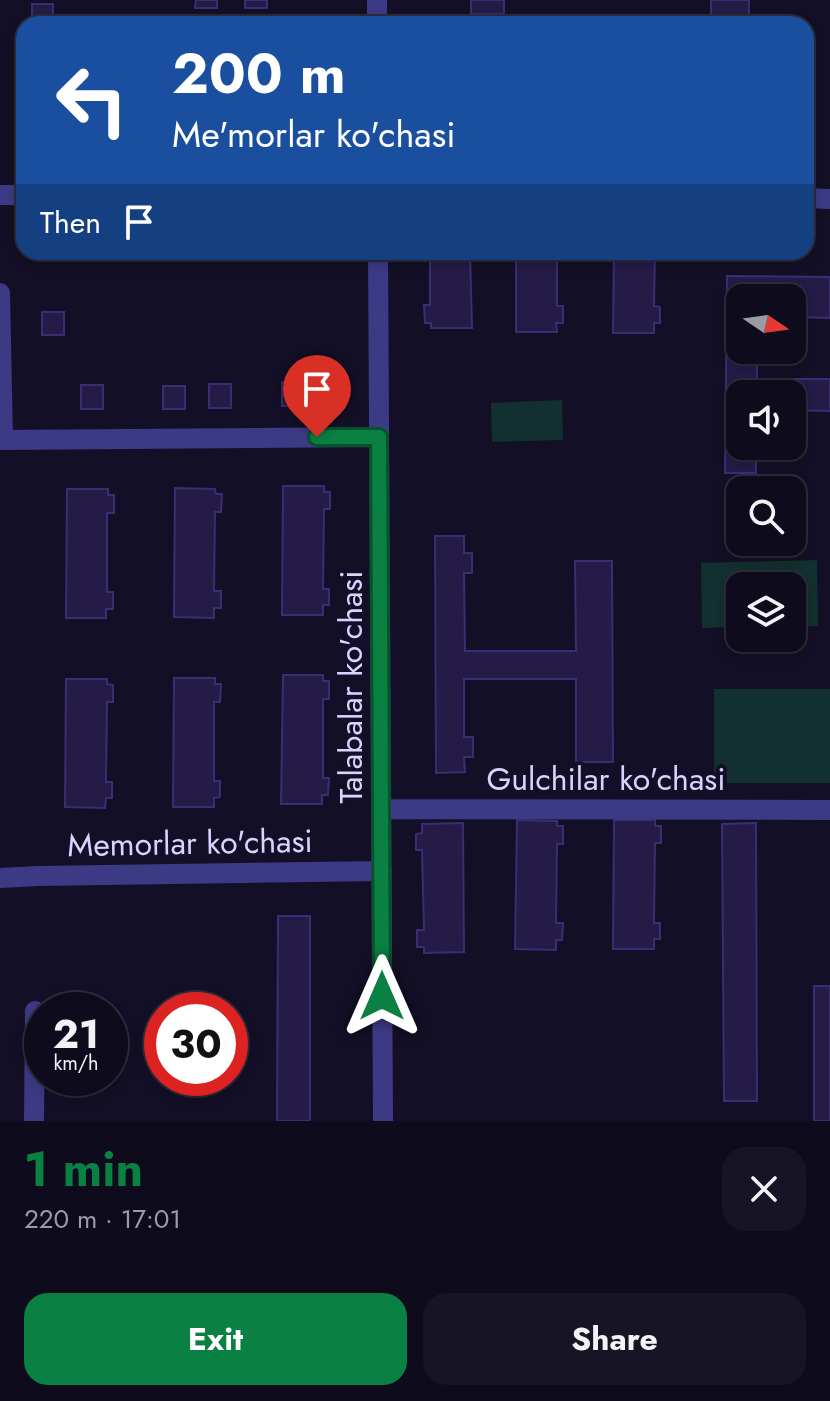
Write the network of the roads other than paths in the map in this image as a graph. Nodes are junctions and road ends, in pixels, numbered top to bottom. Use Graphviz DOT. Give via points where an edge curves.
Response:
graph roads {
  1 [pos="378,260"];
  2 [pos="0,293"];
  3 [pos="379,437"];
  4 [pos="2,440"];
  5 [pos="381,809"];
  6 [pos="830,810"];
  7 [pos="382,871"];
  8 [pos="0,878"];
  9 [pos="34,1096"];
  10 [pos="34,1121"];
  11 [pos="383,1121"];
  1 -- 3 [label="street, Talabalar ko'chasi"];
  2 -- 4 [label="street"];
  3 -- 4 [label="street"];
  3 -- 5 [label="street, Talabalar ko'chasi"];
  5 -- 6 [label="street, Gulchilar ko'chasi"];
  5 -- 7 [label="street, Talabalar ko'chasi"];
  7 -- 8 [label="street, Memorlar ko'chasi"];
  7 -- 11 [label="street, Talabalar ko'chasi"];
  9 -- 10 [label="street"];
}
